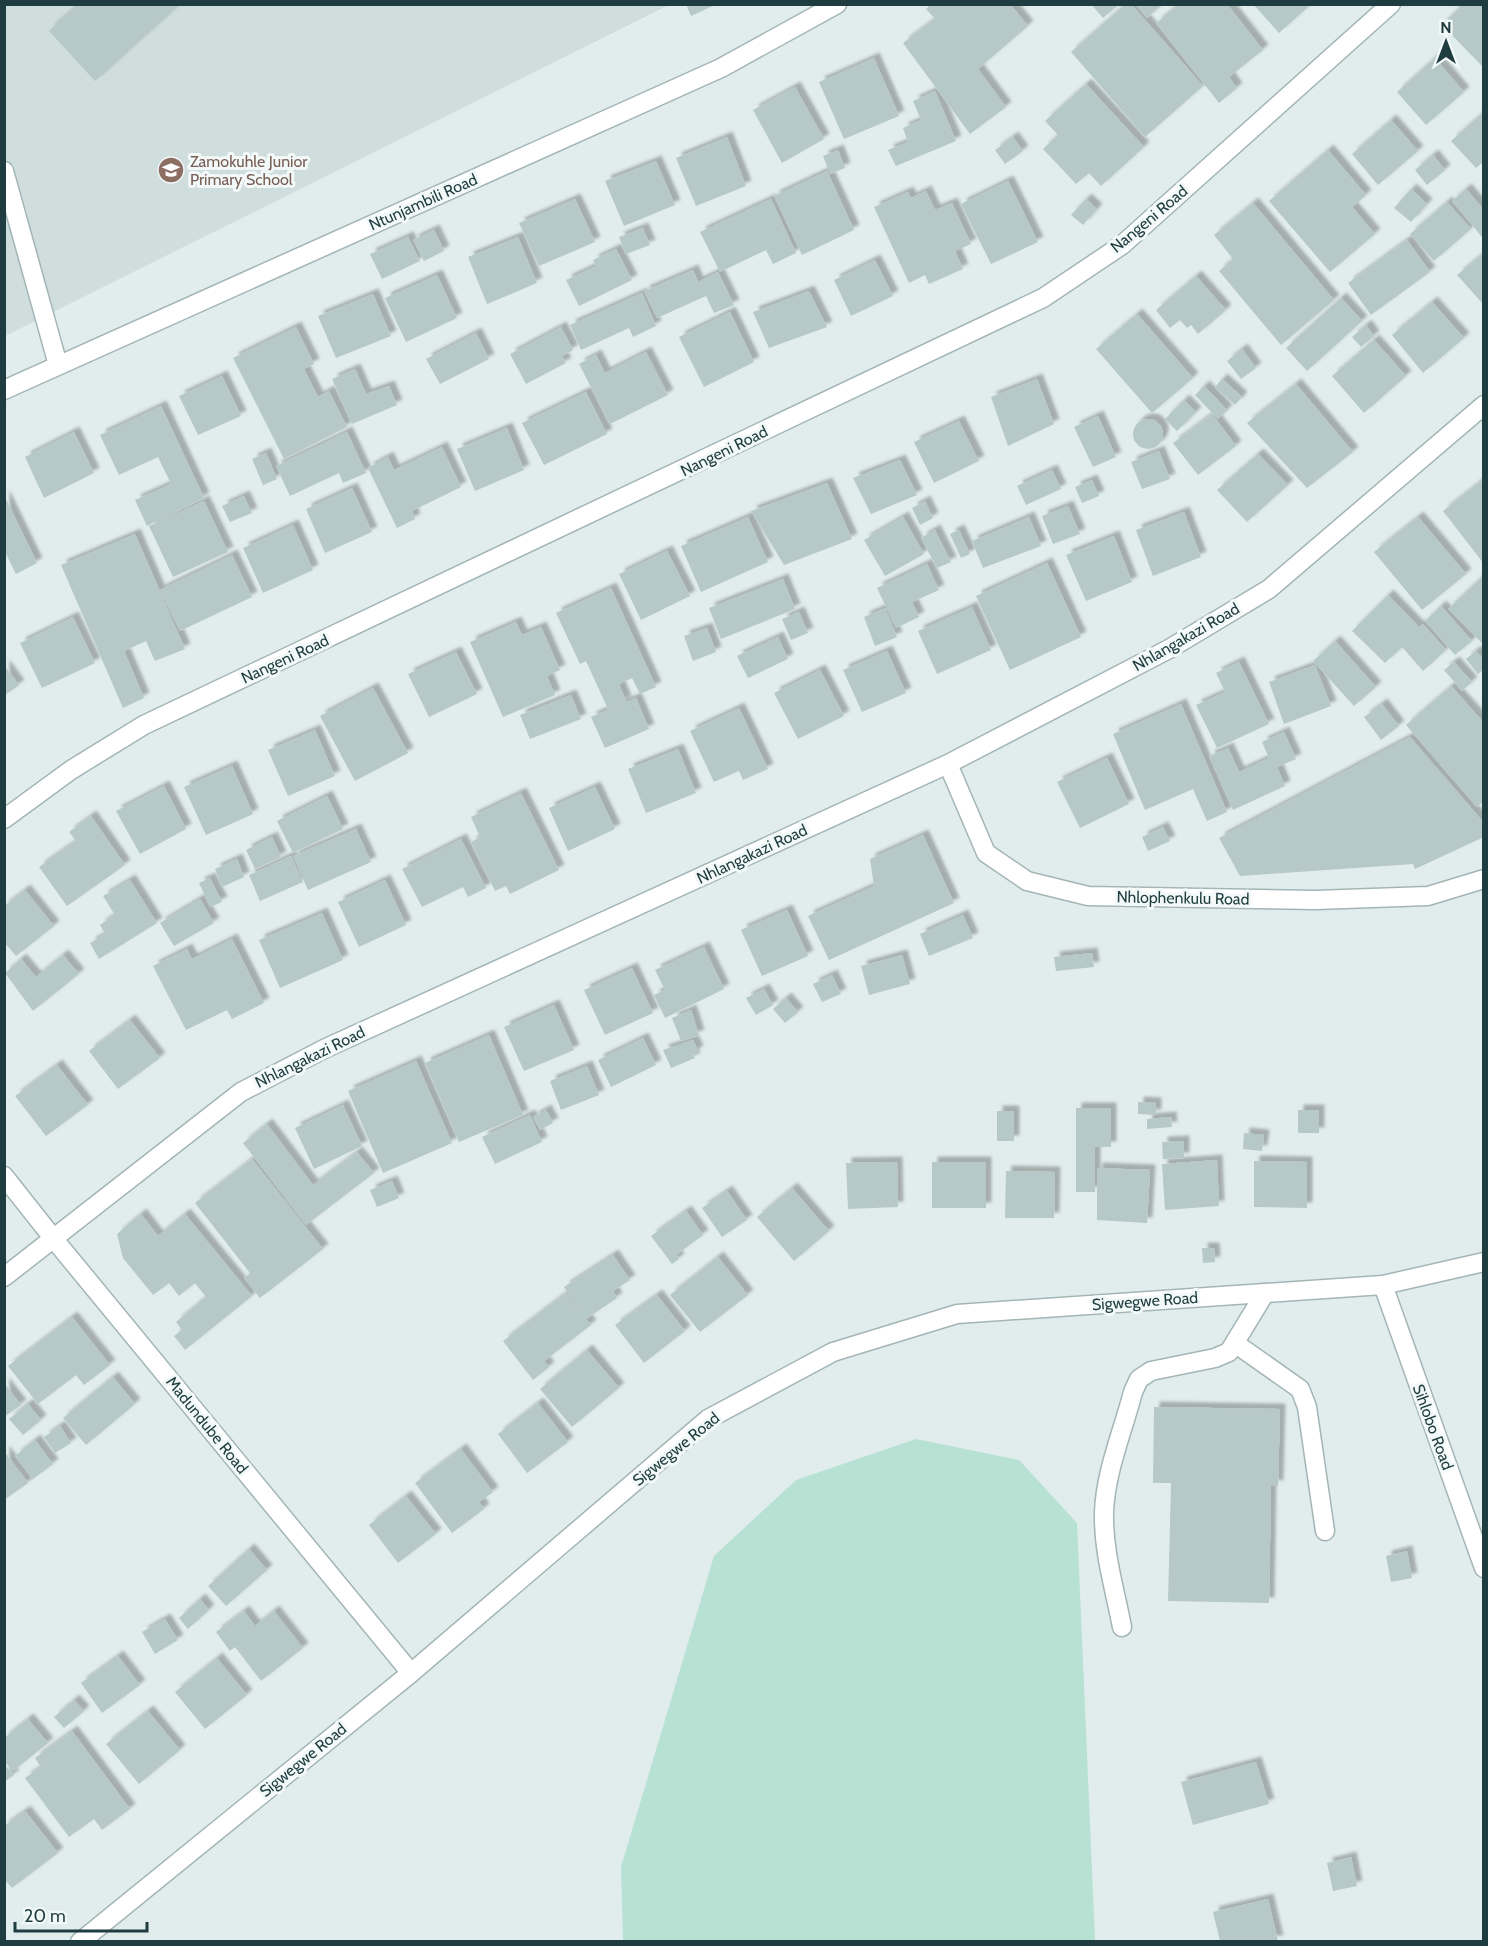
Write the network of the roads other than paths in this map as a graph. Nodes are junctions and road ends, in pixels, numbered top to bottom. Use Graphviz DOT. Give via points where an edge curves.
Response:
graph roads {
  1 [pos="837,4"];
  2 [pos="1391,4"];
  3 [pos="4,171"];
  4 [pos="58,365"];
  5 [pos="4,390"];
  6 [pos="1484,405"];
  7 [pos="948,764"];
  8 [pos="4,819"];
  9 [pos="1484,879"];
  10 [pos="4,1176"];
  11 [pos="53,1239"];
  12 [pos="1484,1262"];
  13 [pos="4,1277"];
  14 [pos="1383,1285"];
  15 [pos="1265,1293"];
  16 [pos="1236,1344"];
  17 [pos="1325,1531"];
  18 [pos="1484,1569"];
  19 [pos="1122,1627"];
  20 [pos="411,1672"];
  21 [pos="80,1941"];
  1 -- 4 [label="street, Ntunjambili Road" via="721,68"];
  2 -- 8 [label="street, Nangeni Road" via="1122,245 1043,298 144,726 71,770"];
  3 -- 4 [label="street"];
  4 -- 5 [label="street, Ntunjambili Road"];
  6 -- 7 [label="street, Nhlangakazi Road" via="1269,589 1169,649"];
  7 -- 9 [label="street, Nhlophenkulu Road" via="986,853 1028,881 1088,897 1316,900 1428,896"];
  7 -- 11 [label="street, Nhlangakazi Road" via="324,1049 241,1092"];
  10 -- 11 [label="street, Madundube Road"];
  11 -- 13 [label="street, Nhlangakazi Road"];
  11 -- 20 [label="street, Madundube Road"];
  12 -- 14 [label="street, Sigwegwe Road"];
  14 -- 15 [label="street, Sigwegwe Road"];
  14 -- 18 [label="street, Sihlobo Road"];
  15 -- 16 [label="street"];
  15 -- 20 [label="street, Sigwegwe Road" via="957,1314 833,1352 708,1419"];
  16 -- 17 [label="street" via="1300,1389 1307,1407"];
  16 -- 19 [label="street" via="1215,1358 1150,1371 1139,1379 1133,1392 1104,1512 1105,1540"];
  20 -- 21 [label="street, Sigwegwe Road"];
}
